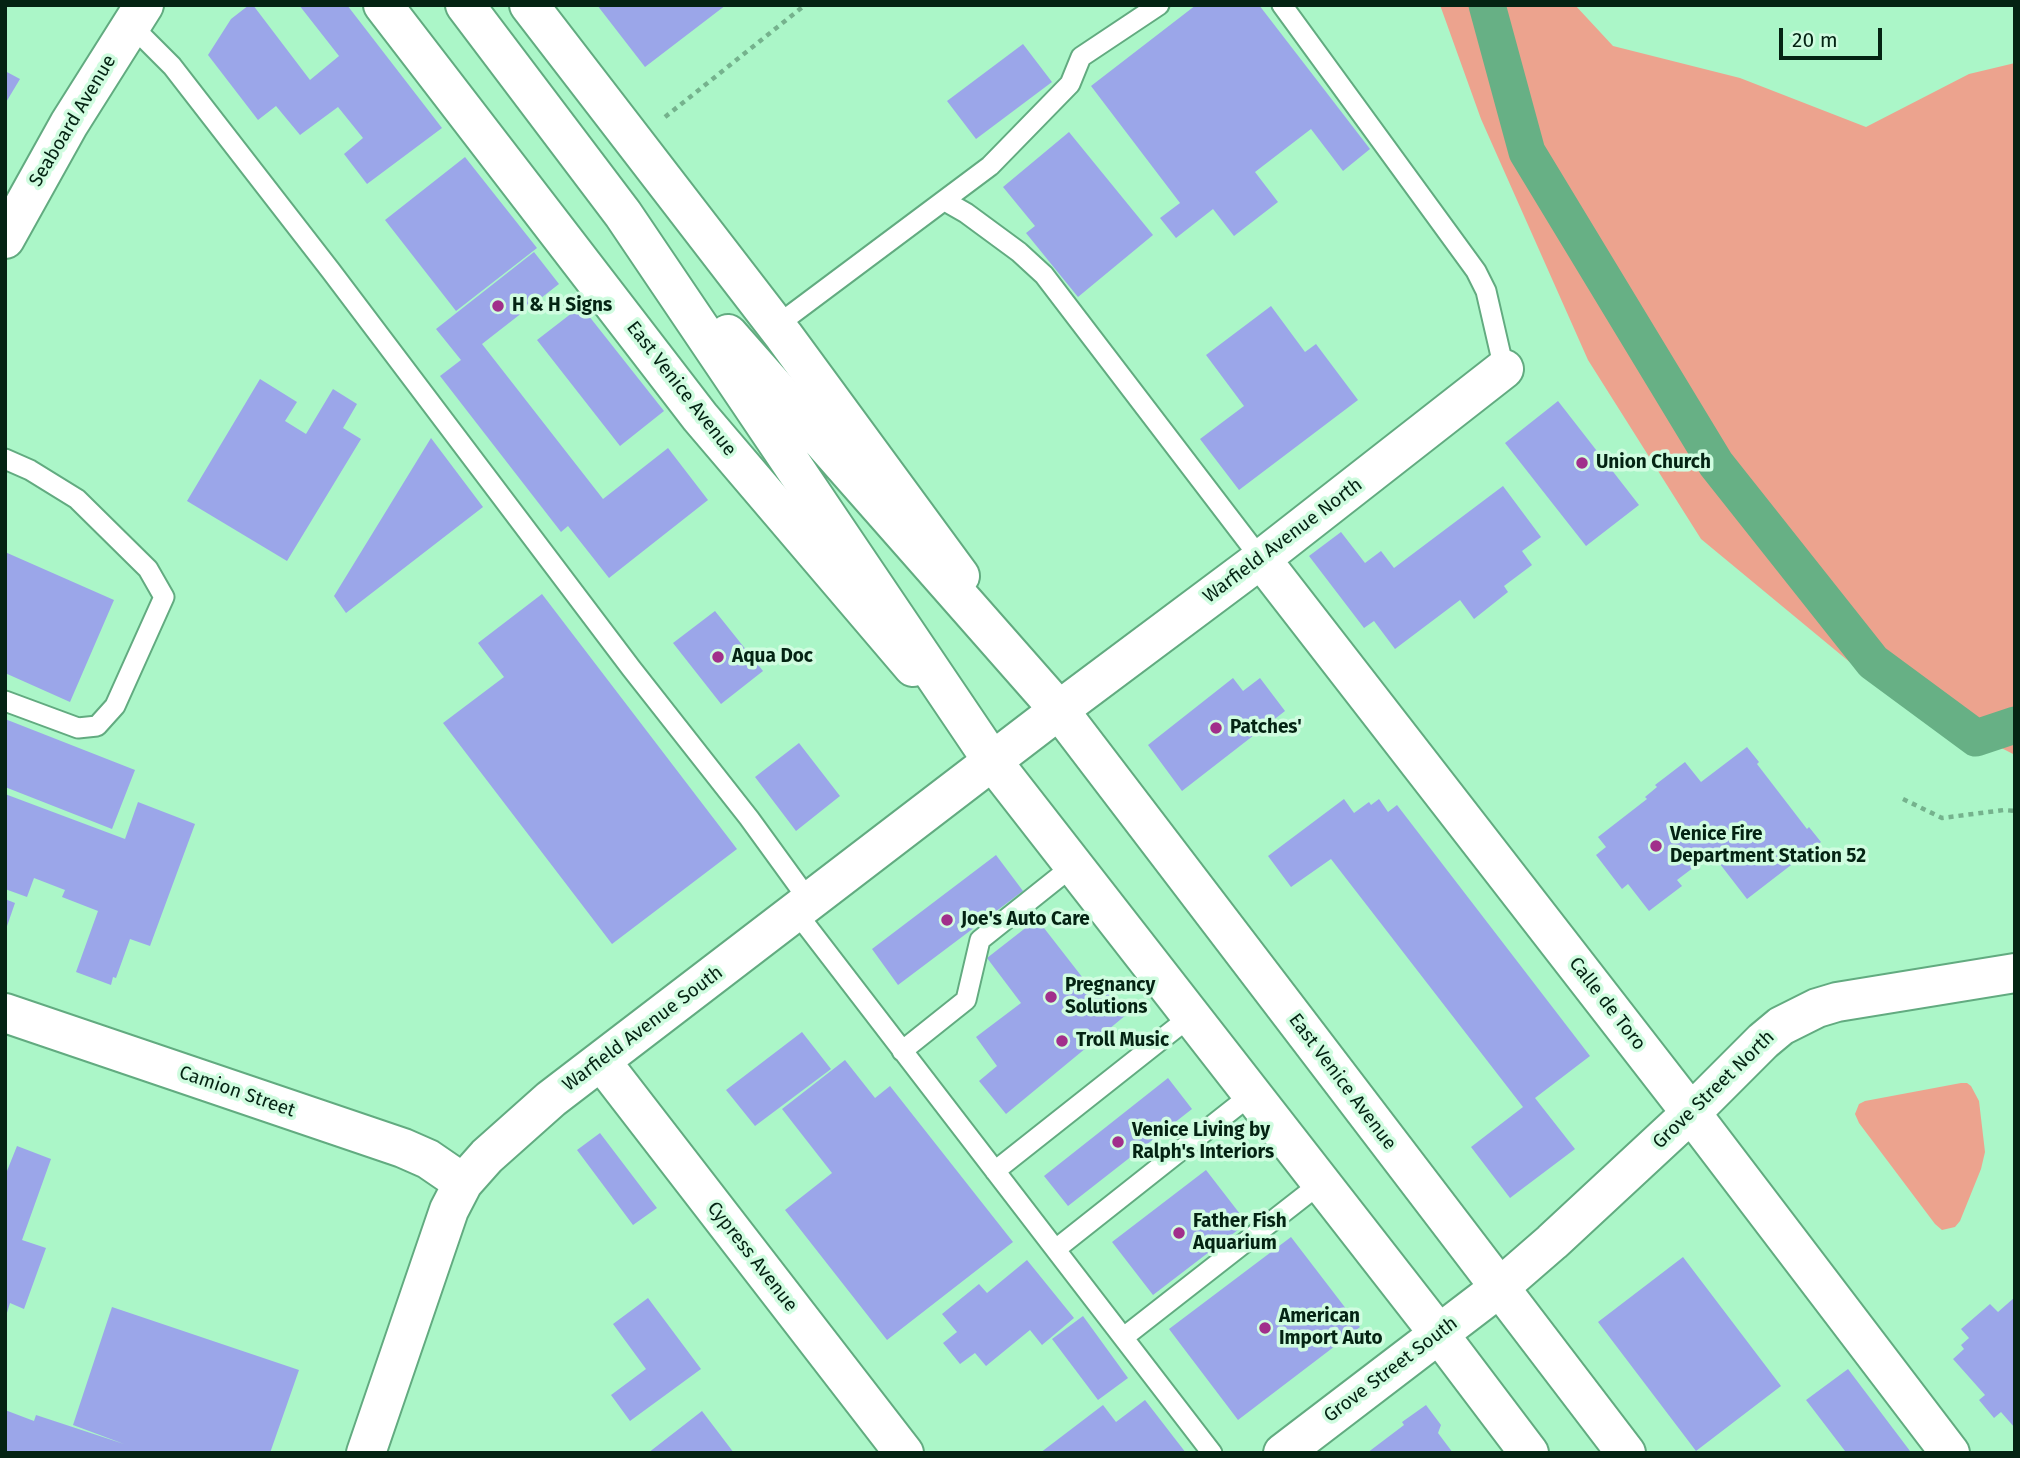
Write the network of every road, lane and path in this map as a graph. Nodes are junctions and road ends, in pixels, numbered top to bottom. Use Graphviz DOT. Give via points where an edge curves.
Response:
graph roads {
  1 [pos="383,5"];
  2 [pos="465,5"];
  3 [pos="529,5"];
  4 [pos="805,5"];
  5 [pos="1159,5"];
  6 [pos="1282,5"];
  7 [pos="137,15"];
  8 [pos="665,117"];
  9 [pos="945,201"];
  10 [pos="623,214"];
  11 [pos="5,239"];
  12 [pos="776,326"];
  13 [pos="1504,369"];
  14 [pos="5,459"];
  15 [pos="1261,559"];
  16 [pos="5,701"];
  17 [pos="1059,710"];
  18 [pos="993,762"];
  19 [pos="1903,799"];
  20 [pos="2015,811"];
  21 [pos="1073,865"];
  22 [pos="803,907"];
  23 [pos="2015,974"];
  24 [pos="5,1013"];
  25 [pos="1191,1016"];
  26 [pos="902,1051"];
  27 [pos="601,1061"];
  28 [pos="1252,1094"];
  29 [pos="1691,1113"];
  30 [pos="995,1171"];
  31 [pos="463,1183"];
  32 [pos="1321,1183"];
  33 [pos="1056,1249"];
  34 [pos="1499,1288"];
  35 [pos="1439,1334"];
  36 [pos="1124,1337"];
  37 [pos="366,1453"];
  38 [pos="904,1453"];
  39 [pos="1212,1453"];
  40 [pos="1283,1453"];
  41 [pos="1530,1453"];
  42 [pos="1626,1453"];
  43 [pos="1950,1453"];
  1 -- 18 [label="street, East Venice Avenue" via="700,417"];
  2 -- 10 [label="street, East Venice Avenue"];
  3 -- 12 [label="street, East Venice Avenue"];
  4 -- 8 [label="path"];
  5 -- 9 [label="lane" via="1081,57 1070,84 990,166"];
  6 -- 13 [label="lane" via="1476,271 1486,291"];
  7 -- 11 [label="street, Seaboard Avenue"];
  7 -- 22 [label="lane" via="749,818"];
  9 -- 12 [label="lane"];
  9 -- 15 [label="lane" via="1044,275"];
  10 -- 17 [label="street, East Venice Avenue"];
  10 -- 18 [label="street, East Venice Avenue"];
  12 -- 17 [label="street, East Venice Avenue"];
  13 -- 15 [label="street, Warfield Avenue North"];
  14 -- 16 [label="lane" via="77,499 148,569 164,597 115,706 97,726 78,728"];
  15 -- 17 [label="street, Warfield Avenue North"];
  15 -- 29 [label="street, Calle de Toro"];
  17 -- 18 [label="street, Warfield Avenue South"];
  17 -- 34 [label="street, East Venice Avenue"];
  18 -- 21 [label="street, East Venice Avenue"];
  18 -- 22 [label="street, Warfield Avenue South"];
  19 -- 20 [label="path" via="1942,818"];
  21 -- 25 [label="street, East Venice Avenue"];
  21 -- 26 [label="lane" via="980,940 966,1000"];
  22 -- 26 [label="lane"];
  22 -- 27 [label="street, Warfield Avenue South"];
  23 -- 29 [label="street, Grove Street North" via="1856,998 1807,1013 1771,1033"];
  24 -- 31 [label="street, Camion Street" via="403,1148"];
  25 -- 28 [label="street, East Venice Avenue"];
  25 -- 30 [label="lane"];
  26 -- 30 [label="lane"];
  27 -- 31 [label="street, Warfield Avenue South" via="521,1125"];
  27 -- 38 [label="street, Cypress Avenue"];
  28 -- 32 [label="street, East Venice Avenue"];
  28 -- 33 [label="lane"];
  29 -- 34 [label="street, Grove Street North"];
  29 -- 43 [label="street, Calle de Toro"];
  30 -- 33 [label="lane"];
  31 -- 37 [label="street, Warfield Avenue South" via="449,1210"];
  32 -- 35 [label="street, East Venice Avenue"];
  32 -- 36 [label="lane"];
  33 -- 36 [label="lane"];
  34 -- 35 [label="street, Grove Street South"];
  34 -- 42 [label="street, East Venice Avenue"];
  35 -- 40 [label="street, Grove Street South"];
  35 -- 41 [label="street, East Venice Avenue"];
  36 -- 39 [label="lane"];
}
